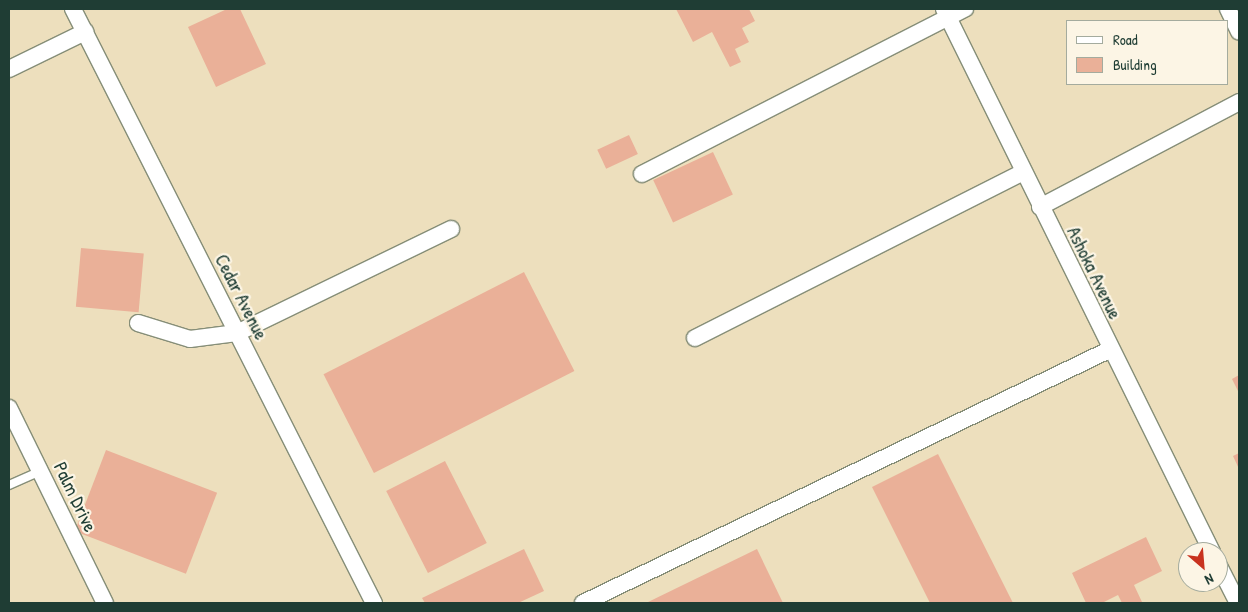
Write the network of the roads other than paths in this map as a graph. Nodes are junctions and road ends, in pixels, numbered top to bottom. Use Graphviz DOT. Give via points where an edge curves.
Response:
graph roads {
  1 [pos="73,9"];
  2 [pos="965,9"];
  3 [pos="1228,9"];
  4 [pos="946,15"];
  5 [pos="85,32"];
  6 [pos="1239,32"];
  7 [pos="9,70"];
  8 [pos="1239,102"];
  9 [pos="1023,172"];
  10 [pos="642,174"];
  11 [pos="1040,207"];
  12 [pos="451,229"];
  13 [pos="138,323"];
  14 [pos="237,333"];
  15 [pos="694,338"];
  16 [pos="1109,350"];
  17 [pos="9,408"];
  18 [pos="40,471"];
  19 [pos="9,486"];
  20 [pos="1207,542"];
  21 [pos="1228,584"];
  22 [pos="105,603"];
  23 [pos="374,603"];
  24 [pos="583,603"];
  25 [pos="1238,603"];
  1 -- 5 [label="street, Cedar Avenue"];
  2 -- 4 [label="street"];
  3 -- 6 [label="street"];
  4 -- 9 [label="street, Ashoka Avenue"];
  4 -- 10 [label="street"];
  5 -- 7 [label="street"];
  5 -- 14 [label="street, Cedar Avenue"];
  8 -- 11 [label="street"];
  9 -- 11 [label="street, Ashoka Avenue"];
  9 -- 15 [label="street"];
  11 -- 16 [label="street, Ashoka Avenue"];
  12 -- 14 [label="street"];
  13 -- 14 [label="street" via="190,338"];
  14 -- 23 [label="street, Cedar Avenue"];
  16 -- 20 [label="street, Ashoka Avenue"];
  16 -- 24 [label="street"];
  17 -- 18 [label="street, Palm Drive"];
  18 -- 19 [label="lane"];
  18 -- 22 [label="street, Palm Drive"];
  21 -- 25 [label="street"];
}
